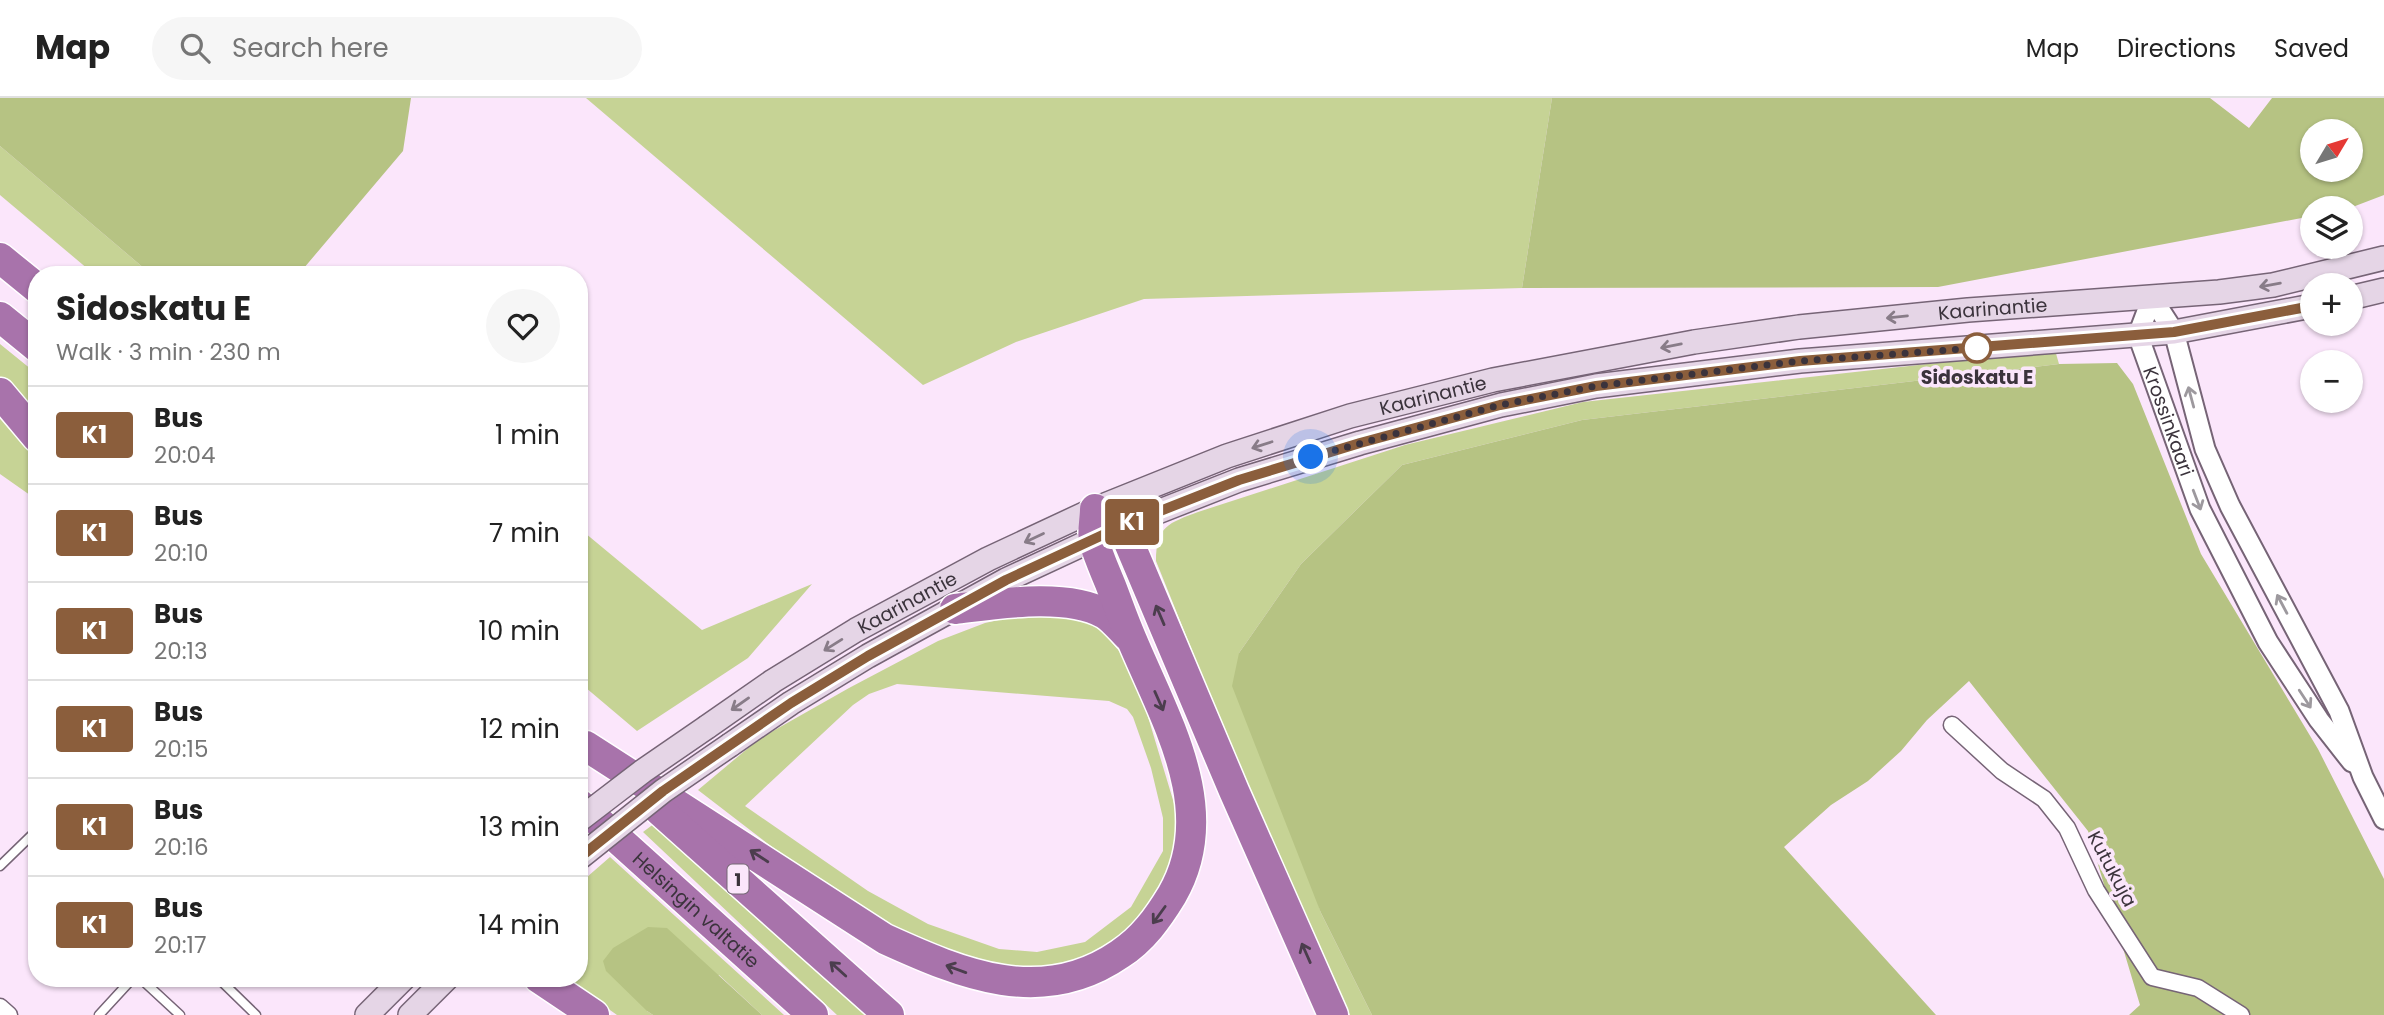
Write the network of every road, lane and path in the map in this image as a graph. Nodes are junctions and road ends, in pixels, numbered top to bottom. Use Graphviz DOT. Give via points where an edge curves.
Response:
graph roads {
  1 [pos="0,258"];
  2 [pos="2384,258"];
  3 [pos="28,281"];
  4 [pos="2384,290"];
  5 [pos="2363,295"];
  6 [pos="2152,298"];
  7 [pos="2300,308"];
  8 [pos="0,317"];
  9 [pos="2174,332"];
  10 [pos="2138,335"];
  11 [pos="28,340"];
  12 [pos="0,393"];
  13 [pos="28,426"];
  14 [pos="1096,509"];
  15 [pos="1122,526"];
  16 [pos="1094,540"];
  17 [pos="954,609"];
  18 [pos="1131,639"];
  19 [pos="1952,724"];
  20 [pos="588,746"];
  21 [pos="588,747"];
  22 [pos="2363,777"];
  23 [pos="588,812"];
  24 [pos="588,813"];
  25 [pos="2384,819"];
  26 [pos="28,839"];
  27 [pos="588,851"];
  28 [pos="0,866"];
  29 [pos="125,987"];
  30 [pos="150,987"];
  31 [pos="227,987"];
  32 [pos="395,987"];
  33 [pos="438,987"];
  34 [pos="552,987"];
  35 [pos="0,1007"];
  36 [pos="9,1015"];
  37 [pos="99,1015"];
  38 [pos="180,1015"];
  39 [pos="256,1015"];
  40 [pos="367,1015"];
  41 [pos="410,1015"];
  42 [pos="594,1015"];
  43 [pos="813,1015"];
  44 [pos="889,1015"];
  45 [pos="1334,1015"];
  46 [pos="2241,1015"];
  1 -- 3 [label="highway"];
  2 -- 6 [label="main road, Kaarinantie, one-way" via="2273,285"];
  4 -- 5 [label="main road"];
  6 -- 9 [label="street, Krossinkaari"];
  6 -- 10 [label="street"];
  6 -- 14 [label="main road, Kaarinantie, one-way" via="1799,327 1493,380 1325,424 1227,456"];
  7 -- 9 [label="main road, Kaarinantie"];
  8 -- 11 [label="highway"];
  9 -- 10 [label="main road, Kaarinantie"];
  22 -- 9 [label="street, Krossinkaari, one-way" via="2339,710 2210,461"];
  10 -- 15 [label="main road, Kaarinantie" via="1800,361 1596,386 1500,405 1360,443 1239,480"];
  10 -- 22 [label="street, Krossinkaari, one-way" via="2206,521 2268,642"];
  12 -- 13 [label="highway"];
  14 -- 15 [label="highway"];
  14 -- 16 [label="highway"];
  14 -- 24 [label="main road, Kaarinantie, one-way, bridge" via="951,578 856,631 773,681"];
  15 -- 16 [label="main road, Kaarinantie"];
  45 -- 15 [label="highway, one-way"];
  16 -- 17 [label="main road, Kaarinantie"];
  16 -- 18 [label="highway"];
  17 -- 18 [label="highway" via="1060,602 1106,615"];
  17 -- 27 [label="main road, Kaarinantie, bridge" via="791,703 663,791"];
  18 -- 20 [label="highway, one-way" via="1163,708 1185,774 1191,807 1189,851 1176,888 1141,938 1101,967 1076,977 1024,983 972,975 885,939"];
  19 -- 46 [label="street, Kutukuja" via="2002,771 2044,799 2067,828 2096,890 2152,977 2198,988"];
  44 -- 21 [label="highway, 1, one-way"];
  22 -- 25 [label="street, Krossinkaari"];
  23 -- 43 [label="highway, Helsingin valtatie"];
  26 -- 28 [label="lane"];
  29 -- 37 [label="lane"];
  30 -- 38 [label="lane"];
  31 -- 39 [label="lane"];
  32 -- 40 [label="main road"];
  33 -- 41 [label="main road"];
  34 -- 42 [label="highway"];
  35 -- 36 [label="street"];
}
